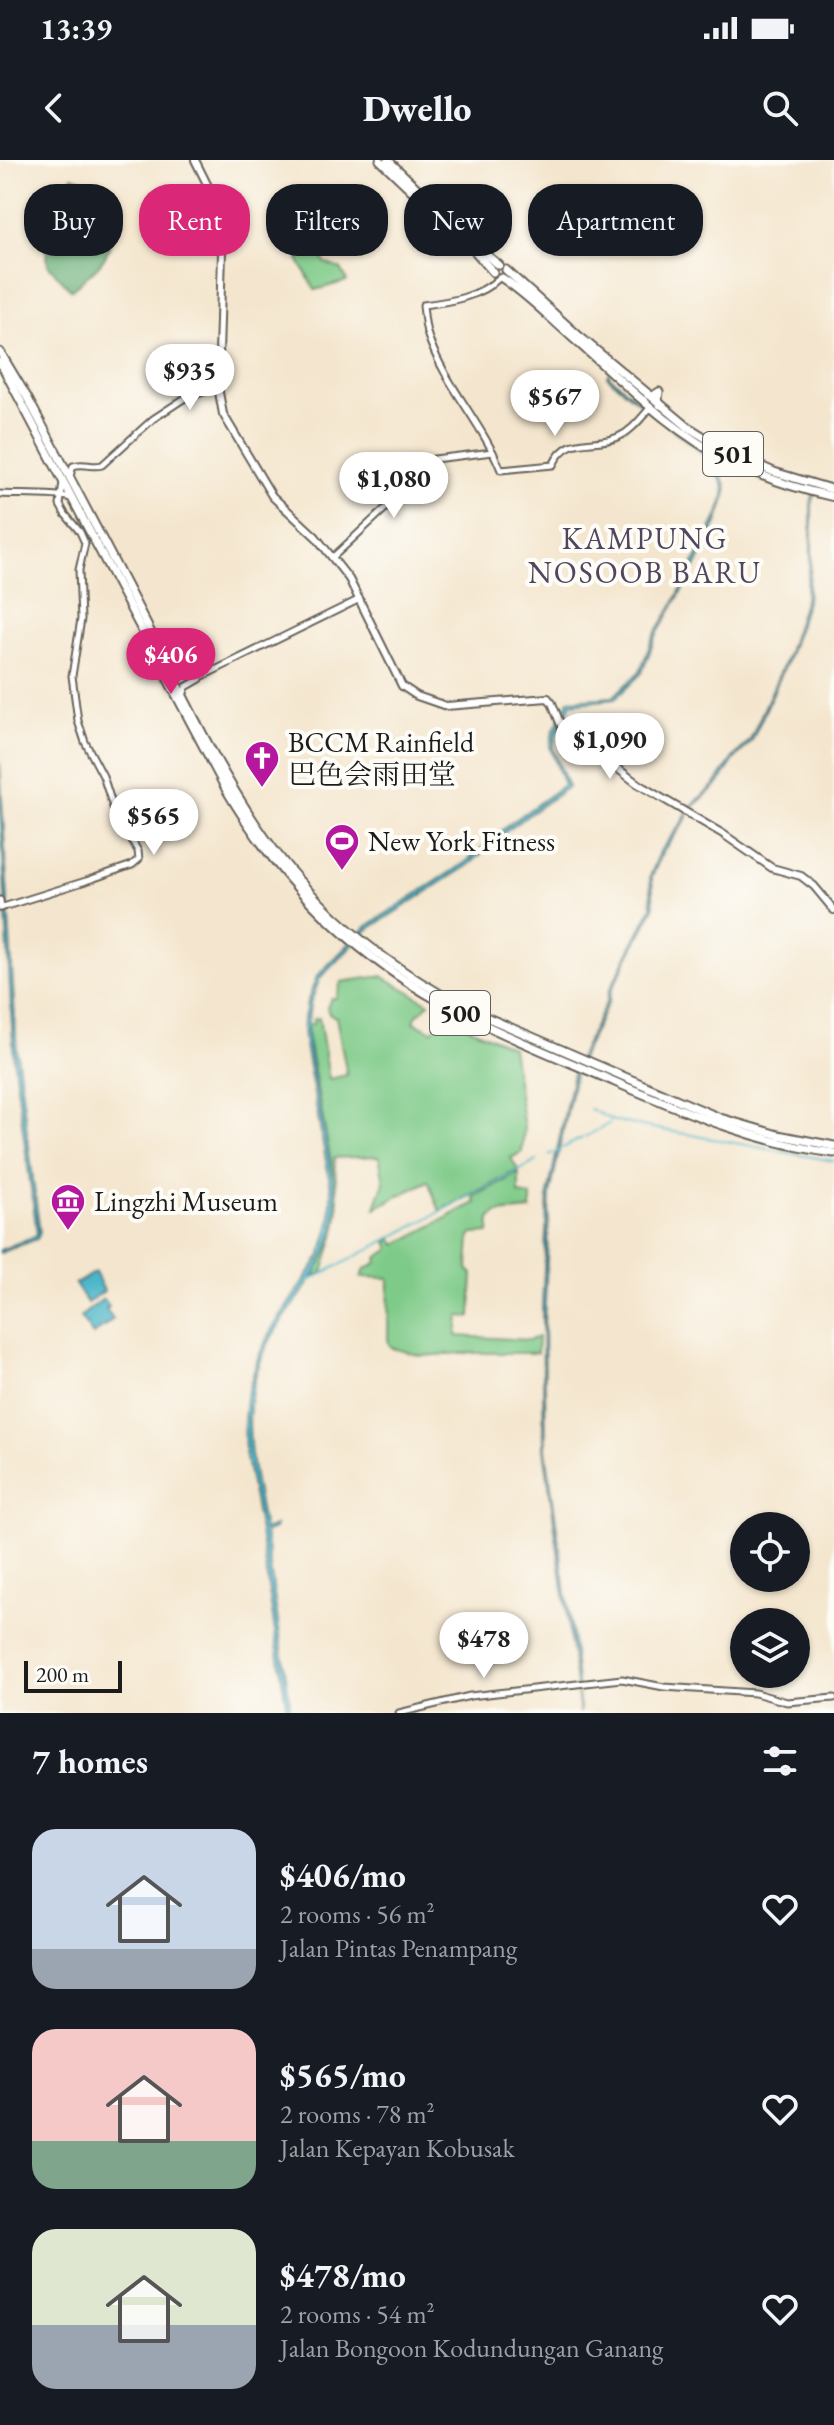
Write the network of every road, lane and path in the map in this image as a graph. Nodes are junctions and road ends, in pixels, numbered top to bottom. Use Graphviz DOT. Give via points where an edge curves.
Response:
graph roads {
  1 [pos="195,160"];
  2 [pos="380,160"];
  3 [pos="388,160"];
  4 [pos="408,184"];
  5 [pos="410,184"];
  6 [pos="482,256"];
  7 [pos="499,273"];
  8 [pos="0,352"];
  9 [pos="605,358"];
  10 [pos="0,362"];
  11 [pos="612,373"];
  12 [pos="218,387"];
  13 [pos="650,404"];
  14 [pos="493,452"];
  15 [pos="60,459"];
  16 [pos="73,466"];
  17 [pos="66,479"];
  18 [pos="814,489"];
  19 [pos="834,490"];
  20 [pos="0,494"];
  21 [pos="59,495"];
  22 [pos="834,497"];
  23 [pos="74,502"];
  24 [pos="108,553"];
  25 [pos="333,557"];
  26 [pos="113,575"];
  27 [pos="360,599"];
  28 [pos="151,634"];
  29 [pos="150,645"];
  30 [pos="170,671"];
  31 [pos="203,677"];
  32 [pos="190,709"];
  33 [pos="0,900"];
  34 [pos="4,907"];
  35 [pos="834,910"];
  36 [pos="356,940"];
  37 [pos="578,1061"];
  38 [pos="733,1122"];
  39 [pos="743,1132"];
  40 [pos="834,1150"];
  41 [pos="834,1698"];
  42 [pos="399,1713"];
  1 -- 12 [label="main road" via="223,219"];
  2 -- 4 [label="main road"];
  3 -- 5 [label="main road"];
  6 -- 7 [label="main road"];
  7 -- 9 [label="main road"];
  7 -- 11 [label="main road"];
  7 -- 14 [label="street" via="485,287 453,301 423,305 427,335 456,395"];
  8 -- 15 [label="main road, 500"];
  9 -- 11 [label="main road"];
  9 -- 13 [label="main road"];
  10 -- 17 [label="main road, 500"];
  11 -- 13 [label="main road"];
  12 -- 16 [label="street" via="185,398 153,419 102,465"];
  12 -- 25 [label="main road" via="223,414 272,496"];
  13 -- 14 [label="street" via="635,425 616,438 569,446 553,465 501,470"];
  13 -- 18 [label="main road, 501" via="732,462"];
  13 -- 18 [label="main road, 501" via="659,392 661,407 688,427 728,452"];
  14 -- 25 [label="street" via="434,459"];
  15 -- 16 [label="street"];
  15 -- 17 [label="main road, 500"];
  16 -- 17 [label="street"];
  17 -- 21 [label="street"];
  17 -- 23 [label="main road, 500"];
  17 -- 24 [label="main road, 500"];
  18 -- 19 [label="main road, 501"];
  18 -- 22 [label="main road, 501"];
  20 -- 21 [label="street"];
  21 -- 23 [label="street"];
  21 -- 34 [label="street" via="61,509 85,543 72,676 80,729 140,857 135,864"];
  23 -- 26 [label="main road, 500"];
  24 -- 26 [label="main road"];
  24 -- 28 [label="main road, 500"];
  25 -- 27 [label="main road"];
  26 -- 29 [label="main road, 500"];
  27 -- 31 [label="street"];
  27 -- 35 [label="main road" via="409,692 446,706 547,698 579,748 606,760 763,863 806,879"];
  28 -- 29 [label="main road"];
  28 -- 30 [label="main road, 500"];
  29 -- 36 [label="main road, 500" via="248,826 316,910"];
  30 -- 31 [label="street" via="181,684"];
  30 -- 32 [label="main road, 500"];
  31 -- 32 [label="street" via="183,691"];
  32 -- 36 [label="main road, 500" via="268,843"];
  33 -- 34 [label="street"];
  36 -- 37 [label="main road, 500" via="449,1007"];
  37 -- 38 [label="main road, 500"];
  37 -- 39 [label="main road, 500"];
  38 -- 39 [label="main road"];
  38 -- 40 [label="main road, 500"];
  39 -- 40 [label="main road, 500"];
  41 -- 42 [label="street" via="787,1702 755,1693 627,1679 470,1696"];
}
